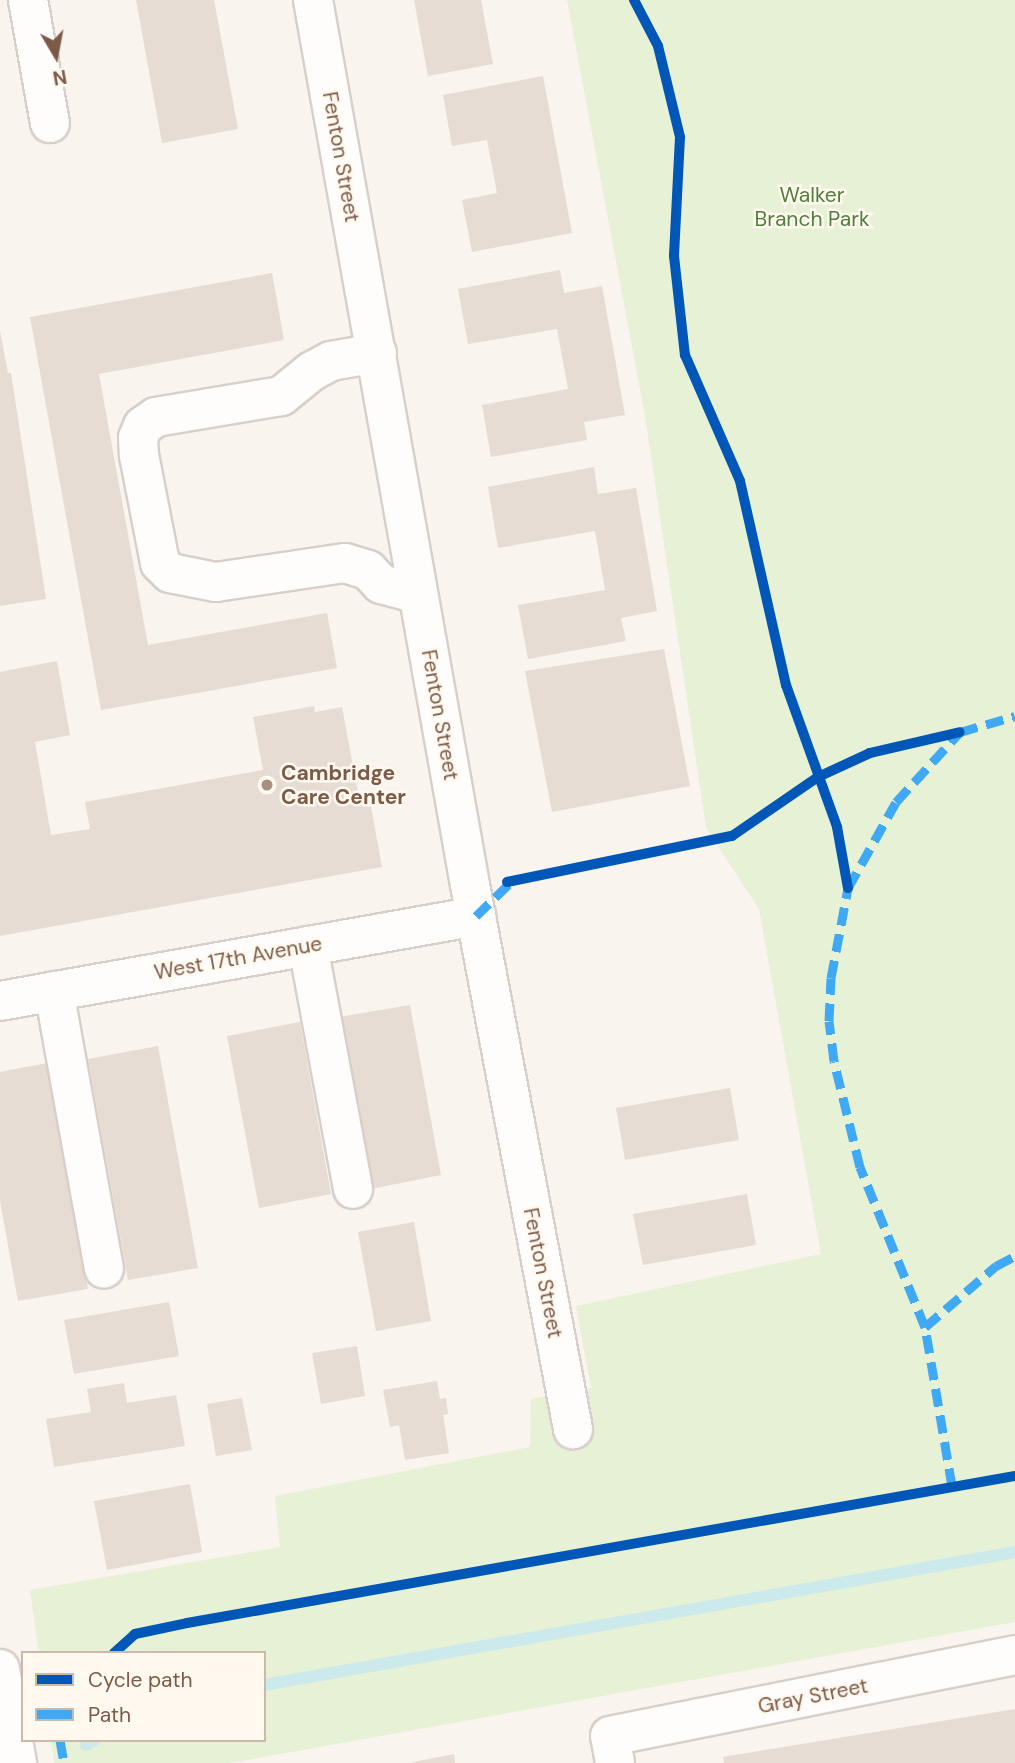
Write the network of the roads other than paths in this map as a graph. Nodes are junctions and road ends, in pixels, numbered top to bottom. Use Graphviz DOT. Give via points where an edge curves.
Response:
graph roads {
  1 [pos="28,0"];
  2 [pos="313,0"];
  3 [pos="50,123"];
  4 [pos="377,353"];
  5 [pos="418,594"];
  6 [pos="476,916"];
  7 [pos="308,946"];
  8 [pos="54,991"];
  9 [pos="0,1001"];
  10 [pos="352,1189"];
  11 [pos="104,1269"];
  12 [pos="573,1429"];
  13 [pos="1015,1655"];
  14 [pos="0,1669"];
  15 [pos="612,1749"];
  16 [pos="17,1763"];
  1 -- 3 [label="street"];
  2 -- 4 [label="street, Fenton Street"];
  4 -- 5 [label="street, Fenton Street"];
  4 -- 5 [label="street" via="331,360 281,396 156,417 143,426 139,455 160,563 170,573 216,582 345,563 368,570 381,584"];
  5 -- 6 [label="street, Fenton Street"];
  6 -- 7 [label="street, West 17th Avenue"];
  6 -- 12 [label="street, Fenton Street"];
  7 -- 8 [label="street, West 17th Avenue"];
  7 -- 10 [label="street"];
  8 -- 9 [label="street, West 17th Avenue"];
  8 -- 11 [label="street"];
  13 -- 15 [label="street, Gray Street"];
  14 -- 16 [label="street"];
}
